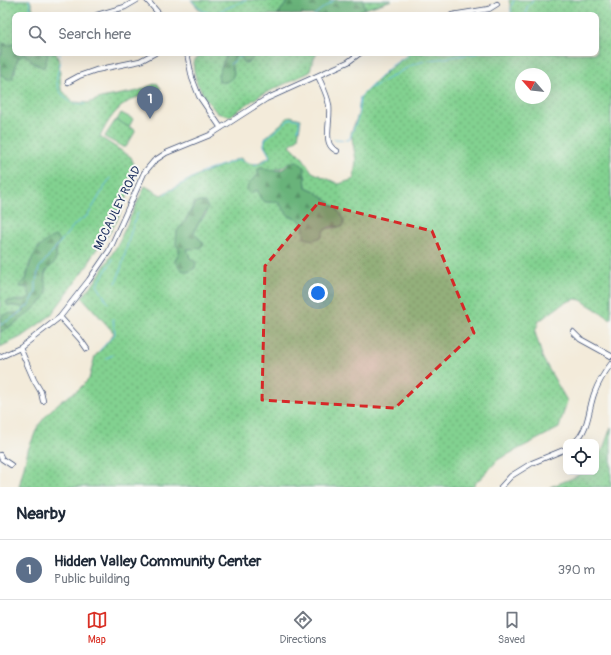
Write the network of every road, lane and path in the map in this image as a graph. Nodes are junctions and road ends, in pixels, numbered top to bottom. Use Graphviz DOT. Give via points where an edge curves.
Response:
graph roads {
  1 [pos="137,0"];
  2 [pos="147,0"];
  3 [pos="497,4"];
  4 [pos="108,12"];
  5 [pos="157,12"];
  6 [pos="470,12"];
  7 [pos="149,56"];
  8 [pos="188,56"];
  9 [pos="356,56"];
  10 [pos="318,76"];
  11 [pos="68,82"];
  12 [pos="221,128"];
  13 [pos="337,152"];
  14 [pos="60,317"];
  15 [pos="573,332"];
  16 [pos="20,348"];
  17 [pos="87,349"];
  18 [pos="611,356"];
  19 [pos="0,357"];
  20 [pos="611,364"];
  21 [pos="43,401"];
  22 [pos="577,439"];
  23 [pos="563,451"];
  24 [pos="0,455"];
  25 [pos="11,465"];
  26 [pos="501,487"];
  1 -- 4 [label="street"];
  2 -- 5 [label="street"];
  3 -- 6 [label="street" via="489,9"];
  7 -- 11 [label="street" via="140,61 96,70"];
  8 -- 12 [label="street" via="194,84"];
  9 -- 10 [label="street, MCCAULEY ROAD"];
  10 -- 12 [label="street, MCCAULEY ROAD" via="266,98"];
  10 -- 13 [label="street" via="331,113 328,140"];
  12 -- 14 [label="street, MCCAULEY ROAD" via="210,136 166,153 148,167 109,251"];
  14 -- 16 [label="street, MCCAULEY ROAD"];
  14 -- 17 [label="street"];
  15 -- 18 [label="street" via="580,339"];
  16 -- 19 [label="street, MCCAULEY ROAD"];
  16 -- 21 [label="street"];
  20 -- 22 [label="street" via="601,378 584,431"];
  23 -- 26 [label="street" via="532,463 511,476"];
  24 -- 25 [label="street"];
}
